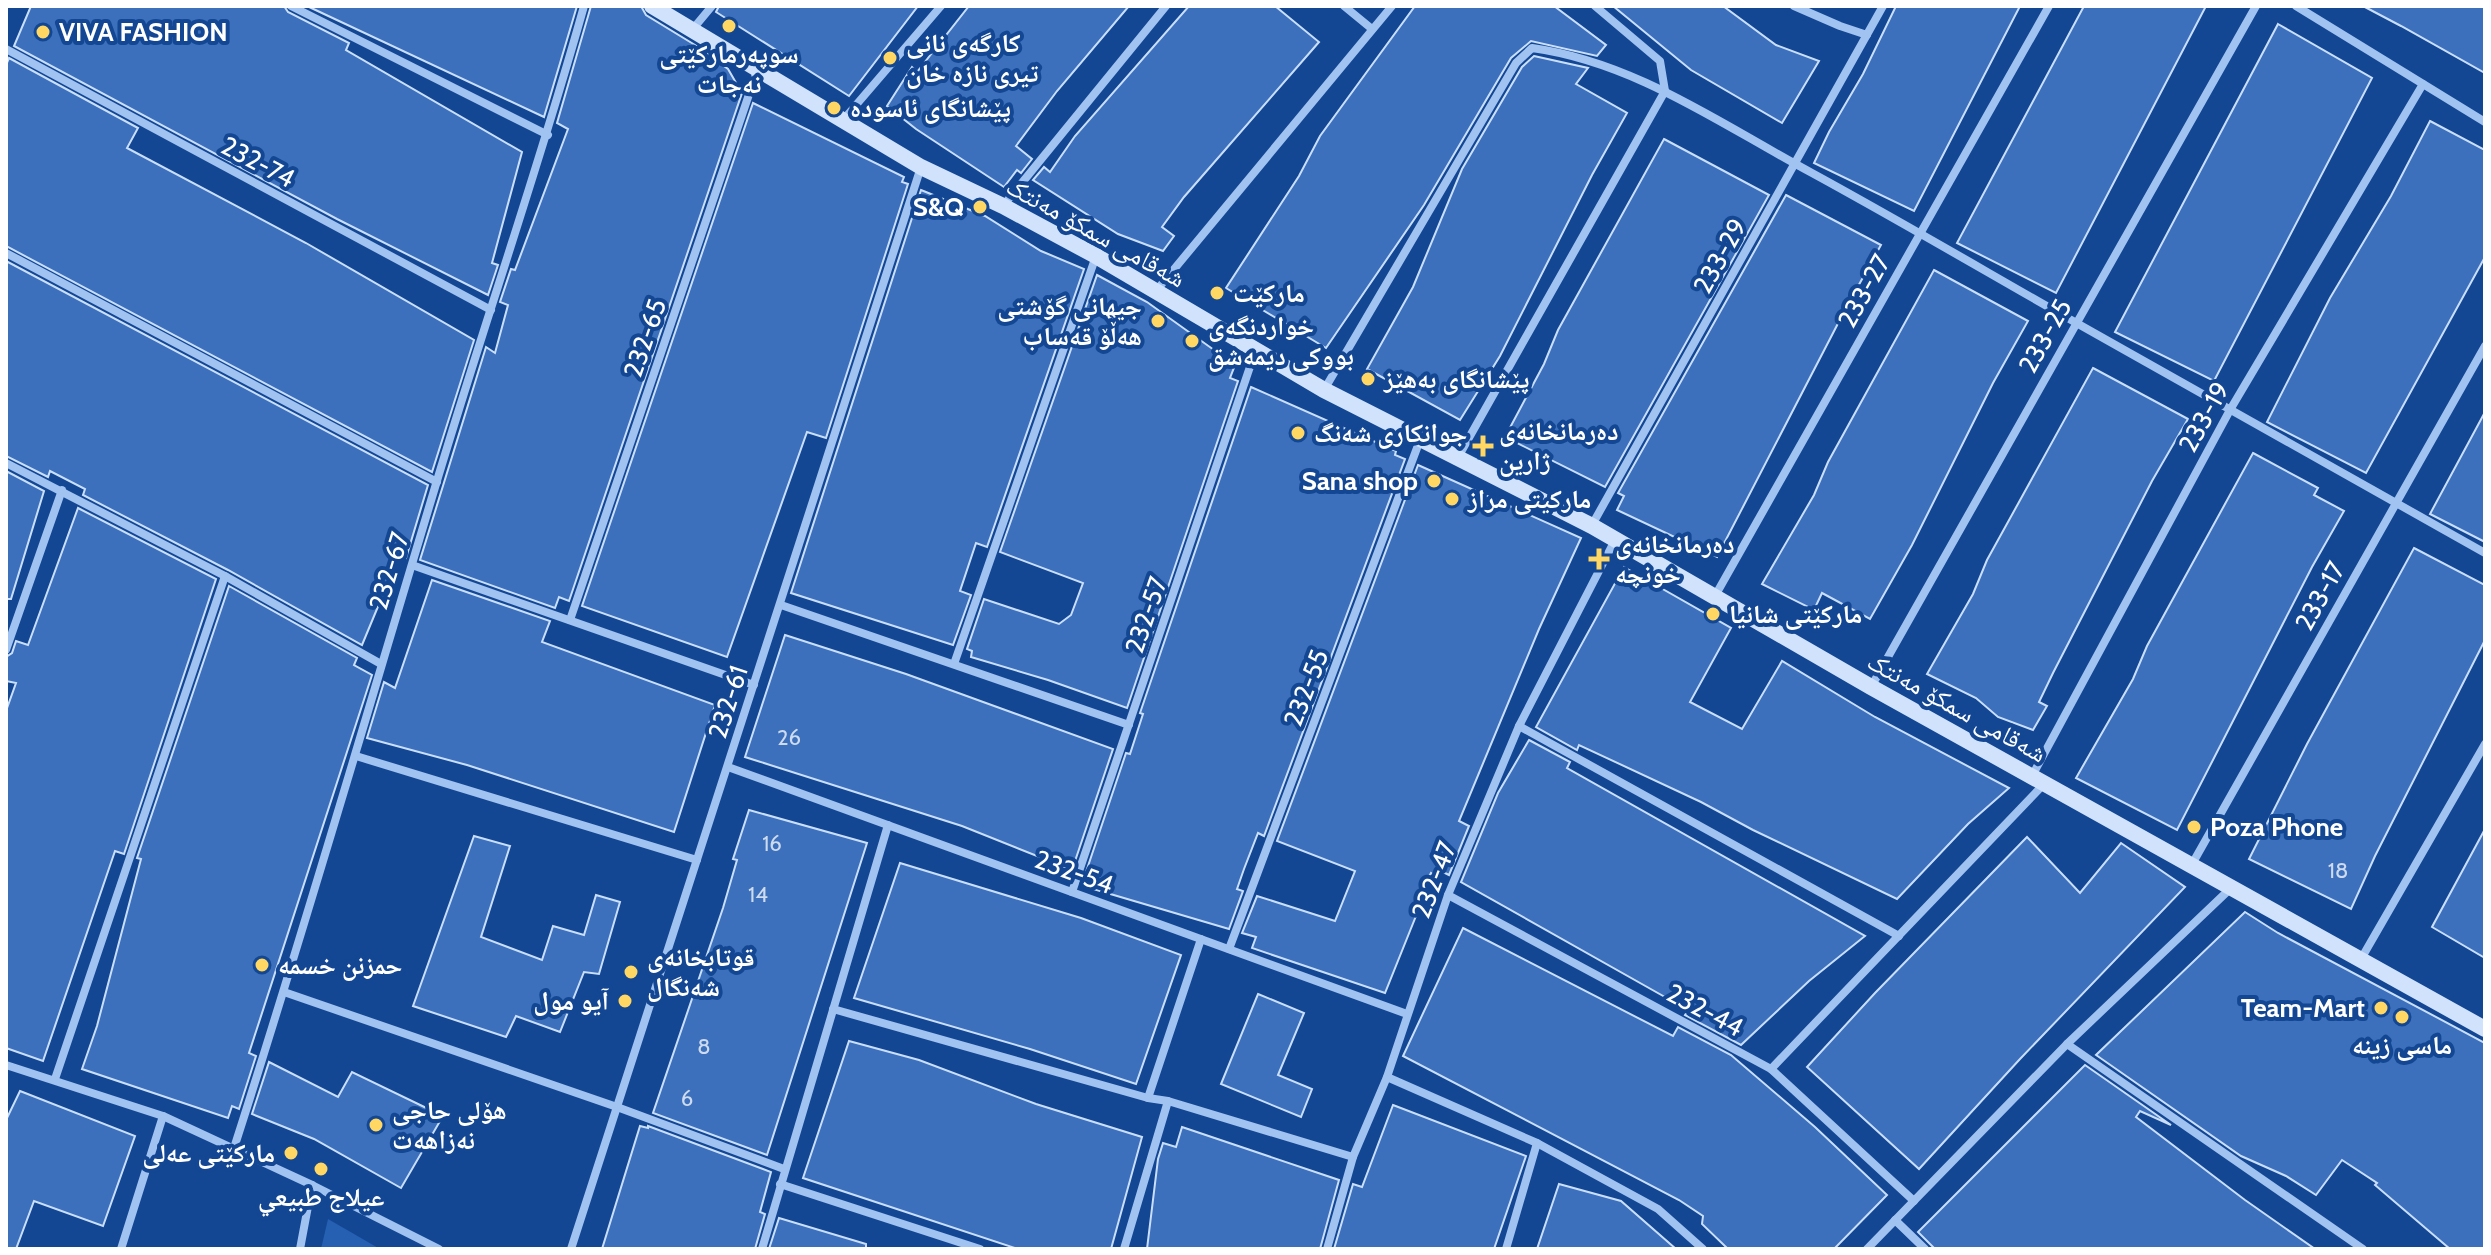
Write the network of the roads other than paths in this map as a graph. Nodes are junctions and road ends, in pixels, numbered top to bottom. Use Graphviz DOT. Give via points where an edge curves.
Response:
graph roads {
  1 [pos="291,6"];
  2 [pos="584,6"];
  3 [pos="652,6"];
  4 [pos="712,6"];
  5 [pos="941,6"];
  6 [pos="1166,6"];
  7 [pos="1344,6"];
  8 [pos="1392,6"];
  9 [pos="1595,6"];
  10 [pos="1794,6"];
  11 [pos="1883,6"];
  12 [pos="2049,6"];
  13 [pos="2256,6"];
  14 [pos="2296,6"];
  15 [pos="1372,29"];
  16 [pos="692,30"];
  17 [pos="1867,35"];
  18 [pos="6,49"];
  19 [pos="758,68"];
  20 [pos="2423,84"];
  21 [pos="1665,91"];
  22 [pos="844,119"];
  23 [pos="2485,122"];
  24 [pos="548,135"];
  25 [pos="1794,164"];
  26 [pos="921,167"];
  27 [pos="1003,206"];
  28 [pos="1921,231"];
  29 [pos="6,253"];
  30 [pos="1096,256"];
  31 [pos="1156,291"];
  32 [pos="491,310"];
  33 [pos="2075,322"];
  34 [pos="2485,346"];
  35 [pos="1256,349"];
  36 [pos="1324,390"];
  37 [pos="2230,410"];
  38 [pos="1420,440"];
  39 [pos="1457,459"];
  40 [pos="6,463"];
  41 [pos="437,482"];
  42 [pos="62,490"];
  43 [pos="2395,502"];
  44 [pos="1592,526"];
  45 [pos="1615,540"];
  46 [pos="2485,553"];
  47 [pos="412,565"];
  48 [pos="225,576"];
  49 [pos="1715,596"];
  50 [pos="781,605"];
  51 [pos="570,620"];
  52 [pos="6,650"];
  53 [pos="381,664"];
  54 [pos="954,664"];
  55 [pos="754,685"];
  56 [pos="1871,687"];
  57 [pos="1129,725"];
  58 [pos="1519,726"];
  59 [pos="2485,744"];
  60 [pos="356,756"];
  61 [pos="728,767"];
  62 [pos="2038,780"];
  63 [pos="888,825"];
  64 [pos="697,860"];
  65 [pos="2191,866"];
  66 [pos="2232,888"];
  67 [pos="1072,892"];
  68 [pos="1448,895"];
  69 [pos="1899,936"];
  70 [pos="1201,939"];
  71 [pos="1229,949"];
  72 [pos="2361,959"];
  73 [pos="284,992"];
  74 [pos="833,1009"];
  75 [pos="1407,1014"];
  76 [pos="2485,1029"];
  77 [pos="2067,1044"];
  78 [pos="6,1065"];
  79 [pos="1771,1069"];
  80 [pos="1387,1077"];
  81 [pos="55,1079"];
  82 [pos="1148,1098"];
  83 [pos="1168,1101"];
  84 [pos="617,1107"];
  85 [pos="163,1116"];
  86 [pos="1537,1143"];
  87 [pos="234,1148"];
  88 [pos="1353,1157"];
  89 [pos="784,1169"];
  90 [pos="780,1184"];
  91 [pos="312,1185"];
  92 [pos="1914,1201"];
  93 [pos="1895,1220"];
  94 [pos="121,1249"];
  95 [pos="300,1249"];
  96 [pos="439,1249"];
  97 [pos="571,1249"];
  98 [pos="762,1249"];
  99 [pos="980,1249"];
  100 [pos="1124,1249"];
  101 [pos="1327,1249"];
  102 [pos="1506,1249"];
  103 [pos="1703,1249"];
  104 [pos="1867,1249"];
  105 [pos="1925,1249"];
  106 [pos="2363,1249"];
  1 -- 24 [label="street"];
  2 -- 24 [label="street, 232-67"];
  3 -- 16 [label="main road, شەقامی سمکۆ مەنتک"];
  4 -- 16 [label="street"];
  5 -- 22 [label="street"];
  6 -- 27 [label="street"];
  7 -- 15 [label="street"];
  8 -- 15 [label="street"];
  9 -- 21 [label="street" via="1660,61"];
  10 -- 17 [label="street"];
  11 -- 17 [label="street, 233-29"];
  12 -- 28 [label="street, 233-27"];
  13 -- 33 [label="street, 233-25"];
  14 -- 20 [label="street"];
  15 -- 31 [label="street"];
  16 -- 19 [label="main road, شەقامی سمکۆ مەنتک"];
  17 -- 25 [label="street, 233-29"];
  18 -- 32 [label="street, 232-74"];
  19 -- 22 [label="main road, شەقامی سمکۆ مەنتک"];
  19 -- 51 [label="street, 232-65"];
  20 -- 23 [label="street"];
  20 -- 37 [label="street, 233-19"];
  21 -- 25 [label="street"];
  21 -- 36 [label="street" via="1593,62 1532,48 1516,63"];
  21 -- 39 [label="street"];
  22 -- 26 [label="main road, شەقامی سمکۆ مەنتک"];
  24 -- 32 [label="street, 232-67"];
  25 -- 28 [label="street"];
  25 -- 44 [label="street, 233-29"];
  26 -- 27 [label="main road, شەقامی سمکۆ مەنتک"];
  26 -- 50 [label="street, 232-61"];
  27 -- 30 [label="main road, شەقامی سمکۆ مەنتک"];
  28 -- 33 [label="street"];
  28 -- 49 [label="street, 233-27"];
  29 -- 41 [label="street"];
  30 -- 31 [label="main road, شەقامی سمکۆ مەنتک"];
  30 -- 54 [label="street"];
  31 -- 35 [label="main road, شەقامی سمکۆ مەنتک"];
  32 -- 41 [label="street, 232-67"];
  33 -- 37 [label="street"];
  33 -- 56 [label="street, 233-25"];
  34 -- 43 [label="street, 233-17"];
  35 -- 36 [label="main road, شەقامی سمکۆ مەنتک"];
  35 -- 57 [label="street, 232-57"];
  36 -- 38 [label="main road, شەقامی سمکۆ مەنتک"];
  37 -- 43 [label="street"];
  37 -- 62 [label="street, 233-19"];
  38 -- 39 [label="main road, شەقامی سمکۆ مەنتک"];
  38 -- 71 [label="street, 232-55"];
  39 -- 44 [label="main road, شەقامی سمکۆ مەنتک"];
  40 -- 42 [label="street"];
  41 -- 47 [label="street, 232-67"];
  42 -- 48 [label="street"];
  42 -- 52 [label="street"];
  43 -- 46 [label="street"];
  43 -- 65 [label="street, 233-17"];
  44 -- 45 [label="main road, شەقامی سمکۆ مەنتک"];
  45 -- 49 [label="main road, شەقامی سمکۆ مەنتک"];
  45 -- 58 [label="street, 232-47"];
  47 -- 51 [label="street"];
  47 -- 53 [label="street, 232-67"];
  48 -- 53 [label="street"];
  48 -- 81 [label="street"];
  49 -- 56 [label="main road, شەقامی سمکۆ مەنتک"];
  50 -- 54 [label="street"];
  50 -- 55 [label="street, 232-61"];
  51 -- 55 [label="street"];
  53 -- 60 [label="street, 232-67"];
  54 -- 57 [label="street"];
  55 -- 61 [label="street, 232-61"];
  56 -- 62 [label="main road, شەقامی سمکۆ مەنتک"];
  57 -- 67 [label="street, 232-57"];
  58 -- 68 [label="street, 232-47"];
  58 -- 69 [label="street"];
  59 -- 72 [label="street"];
  60 -- 64 [label="street"];
  60 -- 73 [label="street, 232-67"];
  61 -- 63 [label="street, 232-54"];
  61 -- 64 [label="street, 232-61"];
  62 -- 65 [label="main road, شەقامی سمکۆ مەنتک"];
  62 -- 69 [label="street, 233-19"];
  63 -- 67 [label="street, 232-54"];
  63 -- 74 [label="street"];
  64 -- 84 [label="street, 232-61"];
  65 -- 66 [label="main road, شەقامی سمکۆ مەنتک"];
  66 -- 72 [label="main road, شەقامی سمکۆ مەنتک"];
  66 -- 77 [label="street"];
  67 -- 70 [label="street, 232-54"];
  68 -- 75 [label="street, 232-47"];
  68 -- 79 [label="street, 232-44"];
  69 -- 79 [label="street, 233-19"];
  70 -- 71 [label="street, 232-54"];
  70 -- 82 [label="street"];
  71 -- 75 [label="street, 232-54"];
  72 -- 76 [label="main road, شەقامی سمکۆ مەنتک"];
  73 -- 84 [label="street"];
  73 -- 87 [label="street, 232-67"];
  74 -- 82 [label="street"];
  74 -- 89 [label="street"];
  75 -- 80 [label="street, 232-47"];
  77 -- 92 [label="street"];
  77 -- 106 [label="street"];
  78 -- 81 [label="street"];
  79 -- 92 [label="street, 232-44"];
  80 -- 86 [label="street"];
  80 -- 88 [label="street, 232-47"];
  81 -- 85 [label="street"];
  82 -- 83 [label="street"];
  83 -- 88 [label="street"];
  83 -- 100 [label="street"];
  84 -- 89 [label="street"];
  84 -- 97 [label="street, 232-61"];
  85 -- 87 [label="street"];
  85 -- 94 [label="street"];
  86 -- 102 [label="street"];
  86 -- 103 [label="street" via="1658,1209"];
  87 -- 91 [label="street"];
  88 -- 101 [label="street, 232-47"];
  89 -- 90 [label="street"];
  90 -- 98 [label="street"];
  90 -- 99 [label="street"];
  91 -- 95 [label="street"];
  91 -- 96 [label="street"];
  92 -- 93 [label="street"];
  93 -- 104 [label="street"];
  93 -- 105 [label="street"];
}
